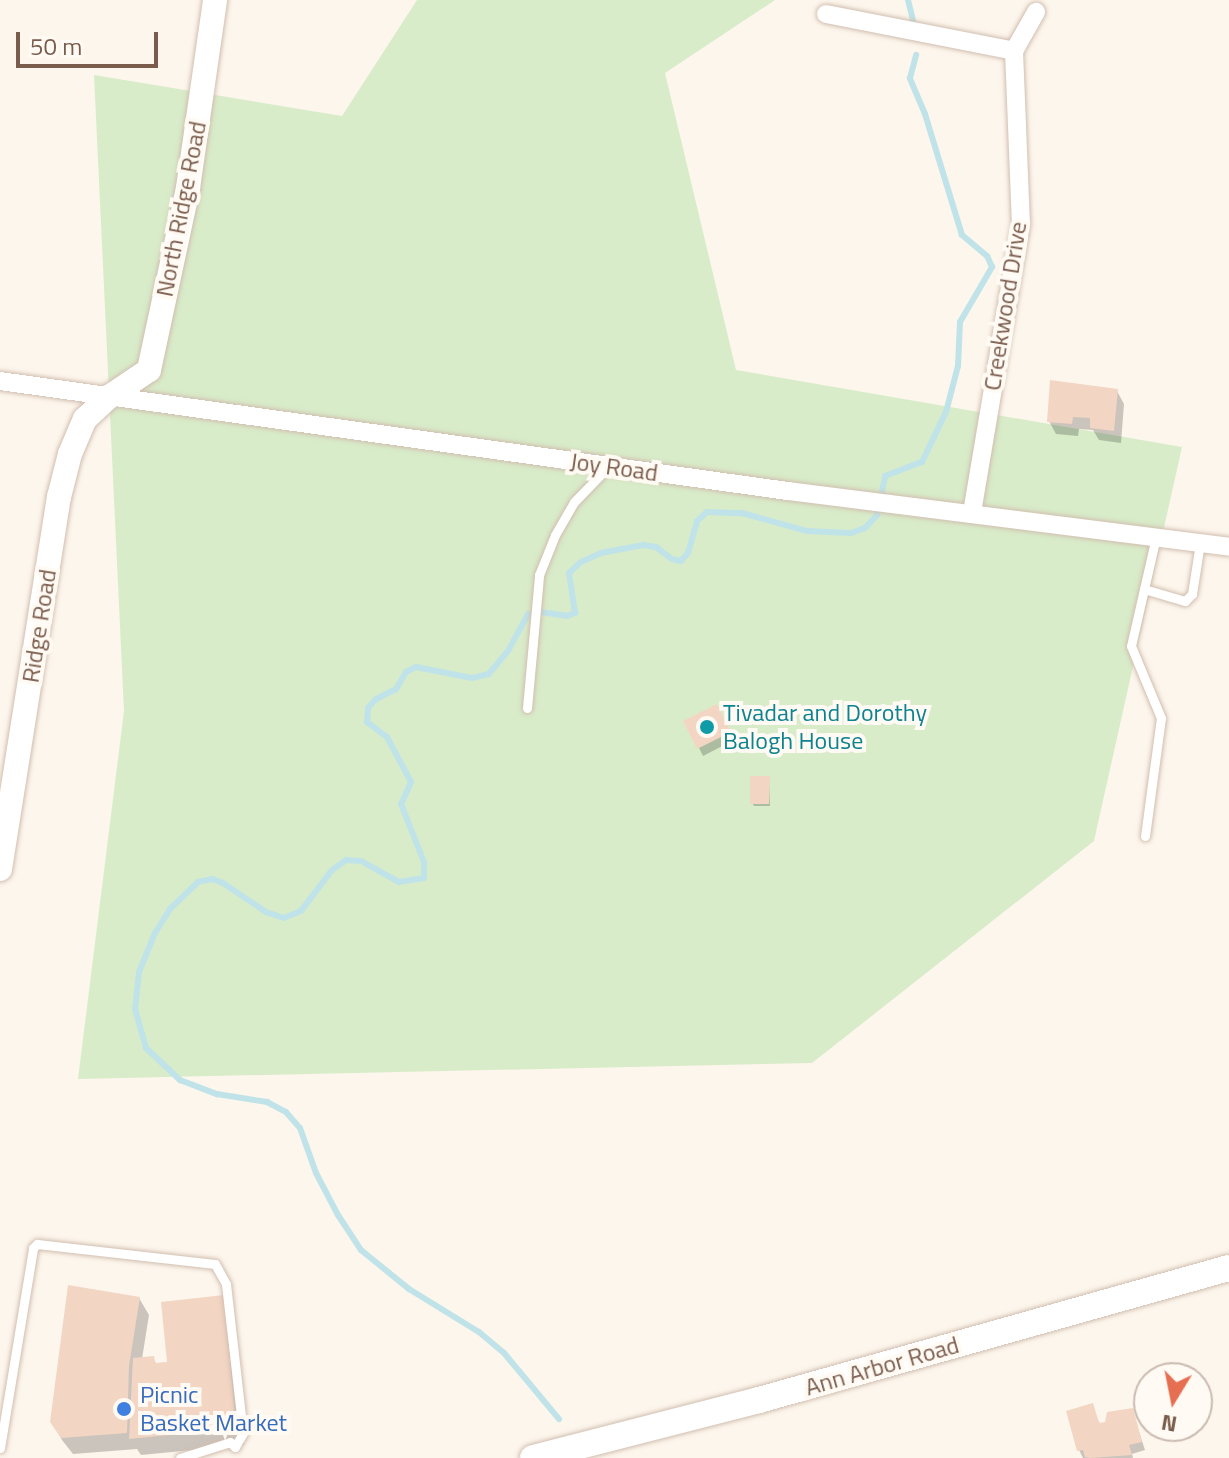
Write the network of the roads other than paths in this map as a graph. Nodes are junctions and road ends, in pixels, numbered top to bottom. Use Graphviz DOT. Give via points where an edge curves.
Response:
graph roads {
  1 [pos="215,0"];
  2 [pos="1036,12"];
  3 [pos="826,14"];
  4 [pos="1014,51"];
  5 [pos="0,381"];
  6 [pos="109,397"];
  7 [pos="609,466"];
  8 [pos="972,512"];
  9 [pos="1156,537"];
  10 [pos="1200,543"];
  11 [pos="1229,547"];
  12 [pos="1144,589"];
  13 [pos="527,708"];
  14 [pos="1145,836"];
  15 [pos="0,869"];
  16 [pos="1229,1268"];
  17 [pos="235,1447"];
  18 [pos="0,1448"];
  19 [pos="180,1458"];
  20 [pos="240,1458"];
  21 [pos="533,1458"];
  1 -- 6 [label="street, North Ridge Road" via="188,188 149,370"];
  2 -- 4 [label="street"];
  3 -- 4 [label="street"];
  4 -- 8 [label="street, Creekwood Drive" via="1021,223"];
  5 -- 6 [label="street, Joy Road"];
  6 -- 7 [label="street, Joy Road"];
  6 -- 15 [label="street, Ridge Road" via="85,419 59,497"];
  7 -- 8 [label="street, Joy Road"];
  7 -- 13 [label="lane" via="574,502 539,575"];
  8 -- 9 [label="street, Joy Road"];
  9 -- 10 [label="street, Joy Road"];
  9 -- 12 [label="lane"];
  10 -- 11 [label="street, Joy Road"];
  10 -- 12 [label="lane" via="1192,594 1185,601"];
  12 -- 14 [label="lane" via="1131,646 1161,718"];
  16 -- 21 [label="main road, Ann Arbor Road"];
  17 -- 18 [label="lane" via="243,1433 226,1284 215,1264 37,1244"];
  17 -- 19 [label="lane" via="230,1442"];
  17 -- 20 [label="lane"];
}
